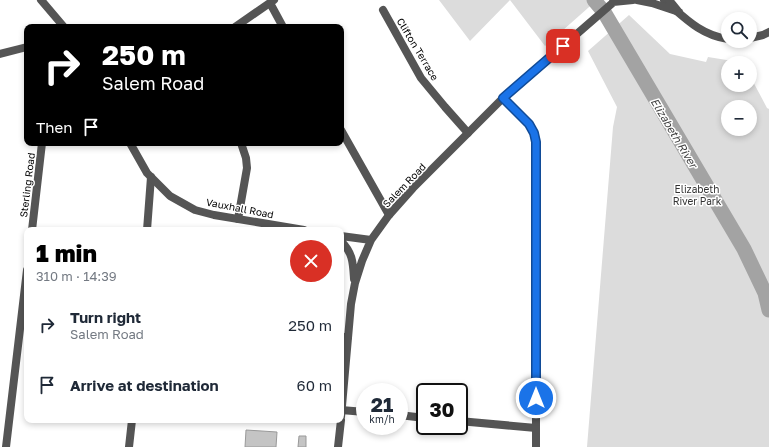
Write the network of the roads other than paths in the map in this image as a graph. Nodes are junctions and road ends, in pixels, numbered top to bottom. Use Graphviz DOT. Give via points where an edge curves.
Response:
graph roads {
  1 [pos="41,0"];
  2 [pos="633,0"];
  3 [pos="637,0"];
  4 [pos="664,0"];
  5 [pos="669,0"];
  6 [pos="272,1"];
  7 [pos="614,1"];
  8 [pos="383,10"];
  9 [pos="679,12"];
  10 [pos="61,24"];
  11 [pos="239,24"];
  12 [pos="282,24"];
  13 [pos="769,32"];
  14 [pos="757,36"];
  15 [pos="721,38"];
  16 [pos="24,48"];
  17 [pos="0,54"];
  18 [pos="503,98"];
  19 [pos="468,134"];
  20 [pos="344,135"];
  21 [pos="42,146"];
  22 [pos="132,146"];
  23 [pos="242,146"];
  24 [pos="151,177"];
  25 [pos="388,215"];
  26 [pos="238,219"];
  27 [pos="32,227"];
  28 [pos="147,227"];
  29 [pos="286,227"];
  30 [pos="344,236"];
  31 [pos="371,240"];
  32 [pos="344,244"];
  33 [pos="355,283"];
  34 [pos="24,295"];
  35 [pos="344,337"];
  36 [pos="344,410"];
  37 [pos="356,411"];
  38 [pos="468,422"];
  39 [pos="132,423"];
  40 [pos="341,423"];
  41 [pos="536,428"];
  42 [pos="6,447"];
  43 [pos="129,447"];
  44 [pos="338,447"];
  45 [pos="536,447"];
  1 -- 10 [label="street"];
  2 -- 7 [label="street"];
  3 -- 9 [label="street"];
  4 -- 9 [label="street"];
  5 -- 9 [label="street"];
  6 -- 11 [label="street"];
  6 -- 12 [label="street"];
  7 -- 18 [label="street, Salem Road"];
  8 -- 19 [label="street, Clifton Terrace" via="421,78"];
  9 -- 15 [label="street" via="699,29"];
  13 -- 14 [label="street"];
  16 -- 17 [label="street"];
  18 -- 19 [label="street, Salem Road"];
  18 -- 41 [label="street" via="529,124 536,142"];
  19 -- 25 [label="street, Salem Road"];
  20 -- 25 [label="street"];
  21 -- 27 [label="street, Sterling Road"];
  22 -- 24 [label="street, Vauxhall Road"];
  23 -- 26 [label="street" via="247,168"];
  24 -- 26 [label="street, Vauxhall Road" via="170,196 194,210"];
  24 -- 28 [label="street"];
  25 -- 31 [label="street, Salem Road"];
  26 -- 29 [label="street, Vauxhall Road"];
  30 -- 31 [label="street"];
  31 -- 33 [label="street, Salem Road"];
  32 -- 33 [label="street" via="352,257"];
  33 -- 35 [label="street, Salem Road"];
  34 -- 42 [label="street"];
  36 -- 37 [label="street"];
  38 -- 41 [label="street"];
  39 -- 43 [label="street"];
  40 -- 44 [label="street"];
  41 -- 45 [label="street"];
}
